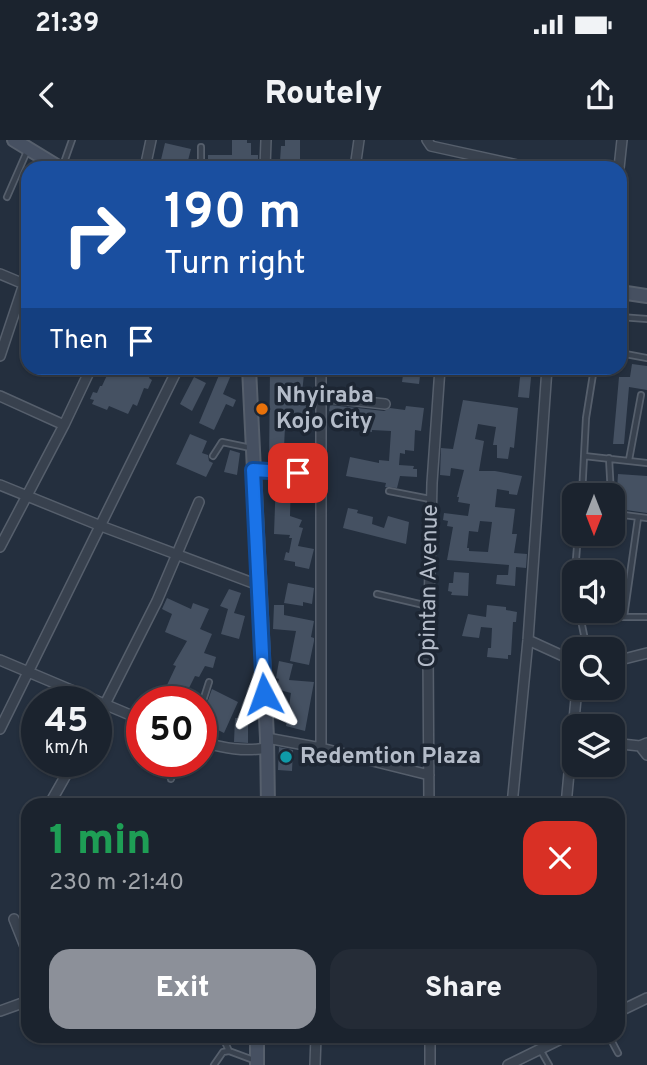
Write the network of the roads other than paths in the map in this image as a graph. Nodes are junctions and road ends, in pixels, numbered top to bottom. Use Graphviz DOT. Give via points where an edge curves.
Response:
graph roads {
  1 [pos="72,140"];
  2 [pos="151,140"];
  3 [pos="266,140"];
  4 [pos="359,140"];
  5 [pos="427,140"];
  6 [pos="622,140"];
  7 [pos="19,143"];
  8 [pos="201,147"];
  9 [pos="49,161"];
  10 [pos="64,161"];
  11 [pos="146,161"];
  12 [pos="201,161"];
  13 [pos="265,161"];
  14 [pos="356,161"];
  15 [pos="499,161"];
  16 [pos="619,161"];
  17 [pos="7,197"];
  18 [pos="0,274"];
  19 [pos="21,283"];
  20 [pos="21,293"];
  21 [pos="627,293"];
  22 [pos="647,296"];
  23 [pos="627,318"];
  24 [pos="647,319"];
  25 [pos="627,354"];
  26 [pos="0,356"];
  27 [pos="647,358"];
  28 [pos="88,375"];
  29 [pos="175,375"];
  30 [pos="249,375"];
  31 [pos="321,375"];
  32 [pos="440,375"];
  33 [pos="547,375"];
  34 [pos="593,375"];
  35 [pos="642,395"];
  36 [pos="0,396"];
  37 [pos="320,397"];
  38 [pos="385,404"];
  39 [pos="64,425"];
  40 [pos="252,448"];
  41 [pos="213,456"];
  42 [pos="584,456"];
  43 [pos="609,457"];
  44 [pos="629,460"];
  45 [pos="647,463"];
  46 [pos="253,470"];
  47 [pos="321,474"];
  48 [pos="583,483"];
  49 [pos="610,483"];
  50 [pos="0,485"];
  51 [pos="389,491"];
  52 [pos="27,497"];
  53 [pos="431,499"];
  54 [pos="199,502"];
  55 [pos="625,516"];
  56 [pos="638,518"];
  57 [pos="647,518"];
  58 [pos="101,526"];
  59 [pos="0,547"];
  60 [pos="177,556"];
  61 [pos="258,586"];
  62 [pos="377,594"];
  63 [pos="429,606"];
  64 [pos="625,610"];
  65 [pos="625,617"];
  66 [pos="647,617"];
  67 [pos="528,640"];
  68 [pos="647,653"];
  69 [pos="562,656"];
  70 [pos="625,659"];
  71 [pos="0,660"];
  72 [pos="29,673"];
  73 [pos="209,681"];
  74 [pos="60,686"];
  75 [pos="207,686"];
  76 [pos="112,691"];
  77 [pos="0,729"];
  78 [pos="267,743"];
  79 [pos="625,743"];
  80 [pos="643,744"];
  81 [pos="217,747"];
  82 [pos="321,748"];
  83 [pos="647,755"];
  84 [pos="429,775"];
  85 [pos="65,777"];
  86 [pos="569,777"];
  87 [pos="53,798"];
  88 [pos="268,798"];
  89 [pos="429,798"];
  90 [pos="513,798"];
  91 [pos="567,798"];
  92 [pos="14,919"];
  93 [pos="21,936"];
  94 [pos="647,998"];
  95 [pos="21,1004"];
  96 [pos="625,1009"];
  97 [pos="0,1012"];
  98 [pos="225,1043"];
  99 [pos="257,1043"];
  100 [pos="316,1043"];
  101 [pos="430,1043"];
  102 [pos="550,1043"];
  103 [pos="613,1043"];
  104 [pos="541,1050"];
  105 [pos="229,1051"];
  106 [pos="618,1053"];
  107 [pos="257,1063"];
  108 [pos="214,1065"];
  109 [pos="315,1065"];
  110 [pos="430,1065"];
  111 [pos="508,1065"];
  112 [pos="549,1065"];
  1 -- 10 [label="lane"];
  2 -- 11 [label="street"];
  3 -- 13 [label="street"];
  4 -- 14 [label="street"];
  5 -- 15 [label="street" via="431,146"];
  6 -- 16 [label="street"];
  7 -- 9 [label="main road"];
  7 -- 17 [label="lane"];
  8 -- 12 [label="lane"];
  18 -- 19 [label="street"];
  20 -- 26 [label="street"];
  21 -- 22 [label="main road"];
  23 -- 24 [label="lane"];
  25 -- 27 [label="lane"];
  28 -- 39 [label="street"];
  29 -- 58 [label="street"];
  30 -- 40 [label="main road"];
  31 -- 37 [label="street"];
  32 -- 53 [label="street, Opintan Avenue"];
  33 -- 67 [label="street"];
  34 -- 42 [label="lane"];
  35 -- 44 [label="lane"];
  36 -- 39 [label="street"];
  37 -- 38 [label="street"];
  37 -- 47 [label="street"];
  39 -- 52 [label="street"];
  40 -- 41 [label="lane" via="222,442"];
  40 -- 46 [label="main road"];
  42 -- 43 [label="lane"];
  42 -- 48 [label="lane"];
  43 -- 44 [label="lane"];
  43 -- 49 [label="lane"];
  44 -- 45 [label="lane"];
  46 -- 47 [label="street"];
  46 -- 61 [label="main road"];
  47 -- 82 [label="street"];
  50 -- 52 [label="street"];
  51 -- 53 [label="lane"];
  52 -- 58 [label="street"];
  52 -- 59 [label="street"];
  53 -- 63 [label="street, Opintan Avenue"];
  54 -- 60 [label="street"];
  55 -- 56 [label="lane"];
  56 -- 57 [label="lane"];
  56 -- 64 [label="lane"];
  58 -- 60 [label="street"];
  58 -- 72 [label="street"];
  60 -- 61 [label="street"];
  60 -- 76 [label="street"];
  61 -- 78 [label="main road"];
  62 -- 63 [label="lane"];
  63 -- 84 [label="street, Opintan Avenue"];
  65 -- 66 [label="lane"];
  67 -- 69 [label="street"];
  67 -- 90 [label="street"];
  68 -- 70 [label="street"];
  71 -- 72 [label="street"];
  72 -- 74 [label="street"];
  72 -- 77 [label="street"];
  73 -- 75 [label="lane"];
  78 -- 81 [label="street" via="247,751"];
  78 -- 82 [label="street"];
  78 -- 88 [label="main road"];
  79 -- 80 [label="street"];
  80 -- 83 [label="street"];
  82 -- 84 [label="street"];
  84 -- 89 [label="street, Opintan Avenue"];
  85 -- 87 [label="street"];
  86 -- 91 [label="street"];
  92 -- 93 [label="street"];
  94 -- 96 [label="street"];
  95 -- 97 [label="street"];
  98 -- 105 [label="lane"];
  99 -- 107 [label="main road"];
  100 -- 109 [label="street"];
  101 -- 110 [label="street"];
  102 -- 104 [label="street"];
  103 -- 106 [label="lane"];
  104 -- 111 [label="street"];
  104 -- 112 [label="lane"];
  105 -- 107 [label="lane"];
  105 -- 108 [label="lane"];
}
